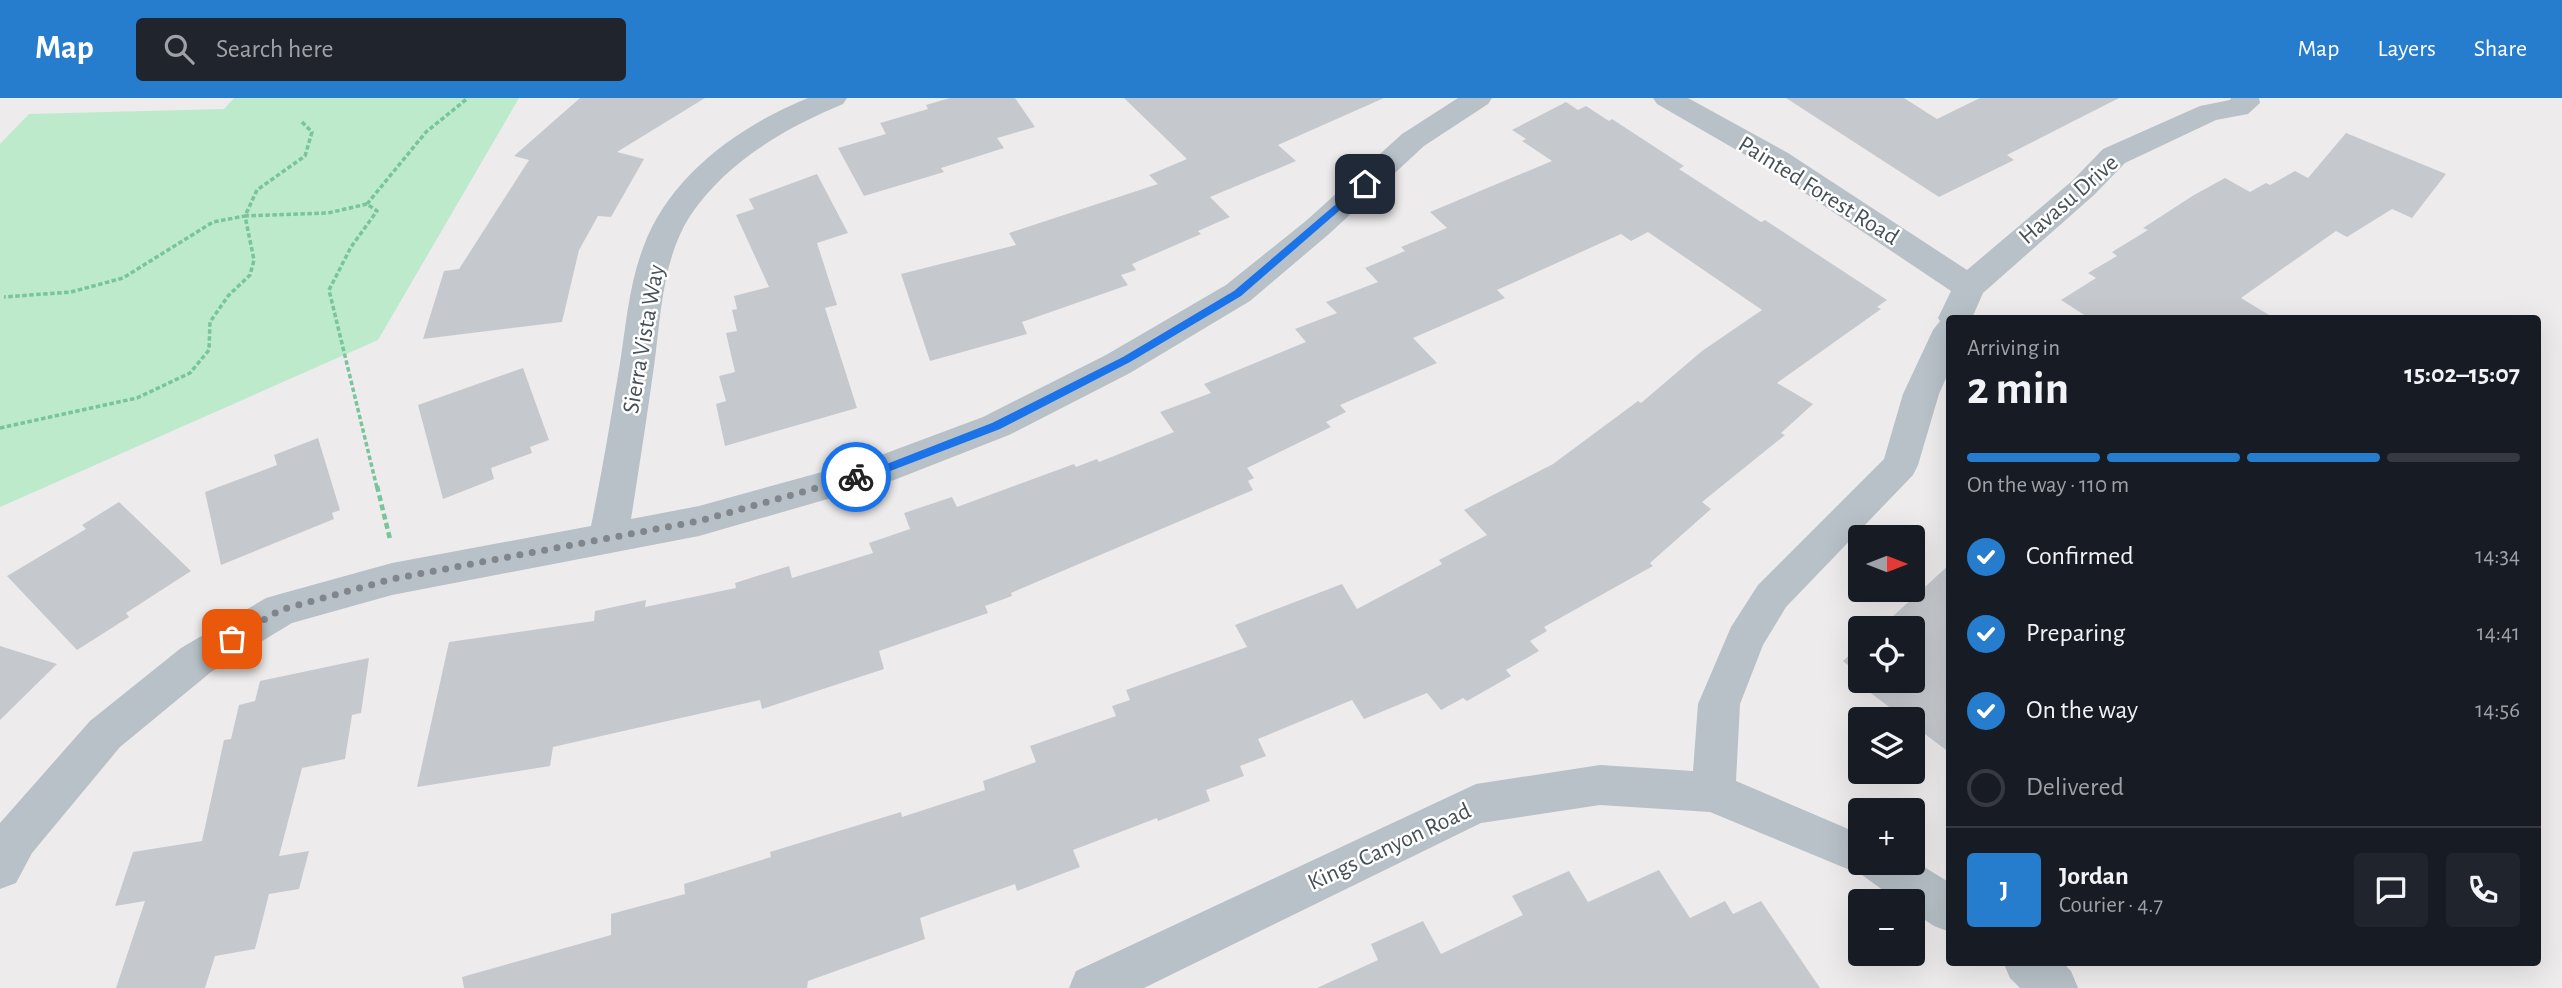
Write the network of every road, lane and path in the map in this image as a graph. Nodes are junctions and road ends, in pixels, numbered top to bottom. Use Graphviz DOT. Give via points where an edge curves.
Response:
graph roads {
  1 [pos="468,98"];
  2 [pos="833,98"];
  3 [pos="1478,98"];
  4 [pos="1667,98"];
  5 [pos="2245,98"];
  6 [pos="302,122"];
  7 [pos="367,204"];
  8 [pos="245,216"];
  9 [pos="1969,287"];
  10 [pos="4,297"];
  11 [pos="1956,315"];
  12 [pos="1946,339"];
  13 [pos="0,428"];
  14 [pos="608,538"];
  15 [pos="391,541"];
  16 [pos="1713,792"];
  17 [pos="1848,850"];
  18 [pos="0,868"];
  19 [pos="1897,875"];
  20 [pos="1946,907"];
  21 [pos="2031,966"];
  22 [pos="1093,988"];
  23 [pos="2053,988"];
  1 -- 7 [label="path" via="427,133"];
  2 -- 14 [label="street, Sierra Vista Way" via="781,120 734,153 696,187 663,238 649,287"];
  3 -- 14 [label="street" via="1413,140 1238,293 1127,359 996,426 881,470 699,521"];
  4 -- 9 [label="street, Painted Forest Road" via="1777,160"];
  5 -- 9 [label="street, Havasu Drive" via="2238,108 2210,112 2114,156"];
  6 -- 8 [label="path" via="312,132 305,156 257,190"];
  7 -- 8 [label="path" via="328,213"];
  7 -- 15 [label="path" via="377,211 351,247 329,290"];
  8 -- 10 [label="path" via="213,222 123,278 71,292"];
  8 -- 13 [label="path" via="254,260 250,275 210,322 209,350 190,373 136,398"];
  9 -- 11 [label="street, Havasu Drive"];
  12 -- 16 [label="street" via="1921,394 1900,465 1772,596 1745,639 1719,704"];
  14 -- 18 [label="street" via="392,579 280,610 195,660 105,734 16,838"];
  16 -- 17 [label="street, Kings Canyon Road"];
  16 -- 22 [label="street, Kings Canyon Road" via="1600,785 1476,804"];
  19 -- 20 [label="street"];
  21 -- 23 [label="street"];
}
